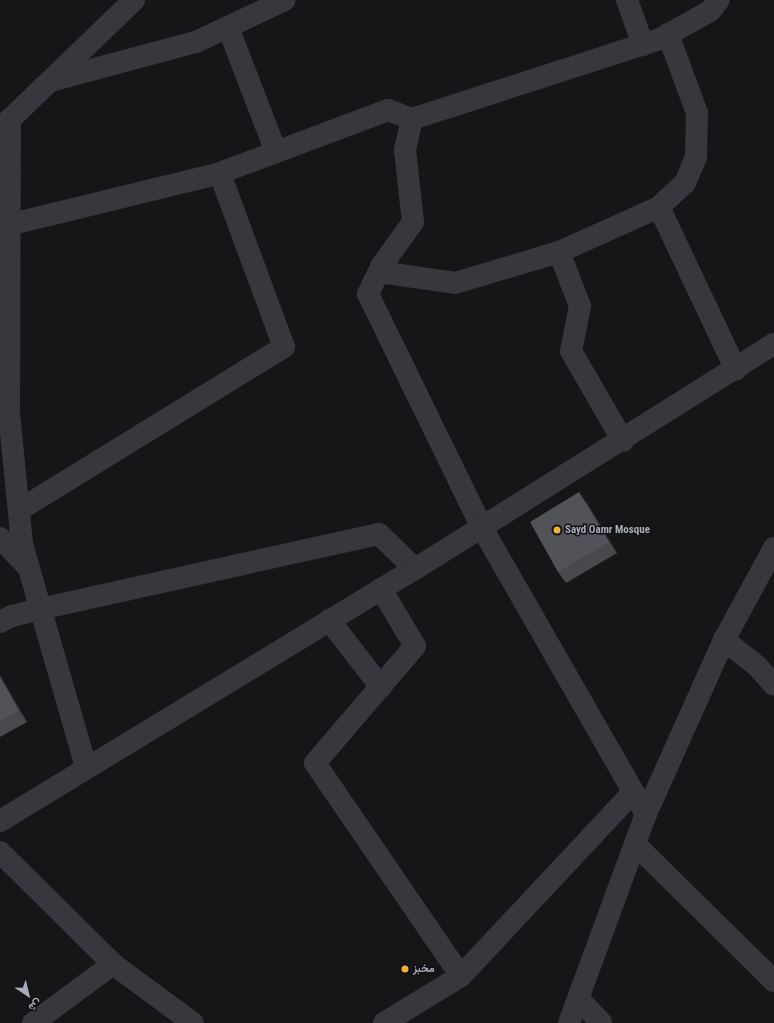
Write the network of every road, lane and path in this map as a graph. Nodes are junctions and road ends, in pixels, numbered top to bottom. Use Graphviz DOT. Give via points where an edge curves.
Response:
graph roads {
  1 [pos="134,0"];
  2 [pos="285,0"];
  3 [pos="627,0"];
  4 [pos="719,0"];
  5 [pos="111,10"];
  6 [pos="228,27"];
  7 [pos="668,34"];
  8 [pos="643,45"];
  9 [pos="50,81"];
  10 [pos="412,119"];
  11 [pos="5,124"];
  12 [pos="276,152"];
  13 [pos="220,174"];
  14 [pos="660,208"];
  15 [pos="12,224"];
  16 [pos="559,252"];
  17 [pos="378,272"];
  18 [pos="774,344"];
  19 [pos="736,370"];
  20 [pos="4,415"];
  21 [pos="622,440"];
  22 [pos="18,510"];
  23 [pos="481,526"];
  24 [pos="0,538"];
  25 [pos="774,548"];
  26 [pos="29,568"];
  27 [pos="414,569"];
  28 [pos="380,589"];
  29 [pos="40,609"];
  30 [pos="329,620"];
  31 [pos="0,622"];
  32 [pos="724,640"];
  33 [pos="774,685"];
  34 [pos="381,686"];
  35 [pos="86,767"];
  36 [pos="632,793"];
  37 [pos="646,814"];
  38 [pos="0,821"];
  39 [pos="635,844"];
  40 [pos="0,852"];
  41 [pos="113,964"];
  42 [pos="461,976"];
  43 [pos="774,981"];
  44 [pos="578,998"];
  45 [pos="33,1023"];
  46 [pos="193,1023"];
  47 [pos="384,1023"];
  48 [pos="569,1023"];
  49 [pos="601,1023"];
  1 -- 5 [label="street"];
  2 -- 6 [label="street"];
  3 -- 8 [label="street"];
  4 -- 7 [label="street" via="710,11"];
  5 -- 9 [label="street"];
  6 -- 9 [label="street" via="196,42"];
  6 -- 12 [label="street"];
  7 -- 8 [label="street"];
  7 -- 14 [label="street" via="697,114 696,157 685,183"];
  8 -- 10 [label="street"];
  9 -- 11 [label="street"];
  10 -- 12 [label="street" via="388,110"];
  10 -- 17 [label="street" via="405,150 413,222"];
  11 -- 15 [label="street"];
  12 -- 13 [label="street"];
  13 -- 15 [label="street"];
  13 -- 22 [label="street" via="284,347"];
  14 -- 16 [label="street"];
  14 -- 19 [label="street"];
  15 -- 20 [label="street"];
  16 -- 17 [label="street" via="455,283"];
  16 -- 21 [label="street" via="580,306 570,351"];
  17 -- 23 [label="street" via="368,294"];
  18 -- 19 [label="street"];
  19 -- 21 [label="street"];
  20 -- 22 [label="street"];
  21 -- 23 [label="street"];
  22 -- 26 [label="street" via="22,544"];
  23 -- 27 [label="street"];
  23 -- 36 [label="street"];
  24 -- 26 [label="street"];
  25 -- 32 [label="street"];
  26 -- 29 [label="street"];
  27 -- 28 [label="street"];
  27 -- 29 [label="street" via="379,534"];
  28 -- 30 [label="street"];
  28 -- 34 [label="street" via="415,646"];
  29 -- 31 [label="street"];
  29 -- 35 [label="street"];
  30 -- 34 [label="street"];
  30 -- 35 [label="street"];
  32 -- 33 [label="street" via="757,666"];
  32 -- 37 [label="street"];
  34 -- 42 [label="street" via="315,763"];
  35 -- 38 [label="street"];
  36 -- 37 [label="street"];
  36 -- 42 [label="street"];
  37 -- 39 [label="street"];
  39 -- 43 [label="street"];
  39 -- 44 [label="street"];
  40 -- 41 [label="street"];
  41 -- 45 [label="street"];
  41 -- 46 [label="street"];
  42 -- 47 [label="street"];
  44 -- 48 [label="street"];
  44 -- 49 [label="street"];
}
